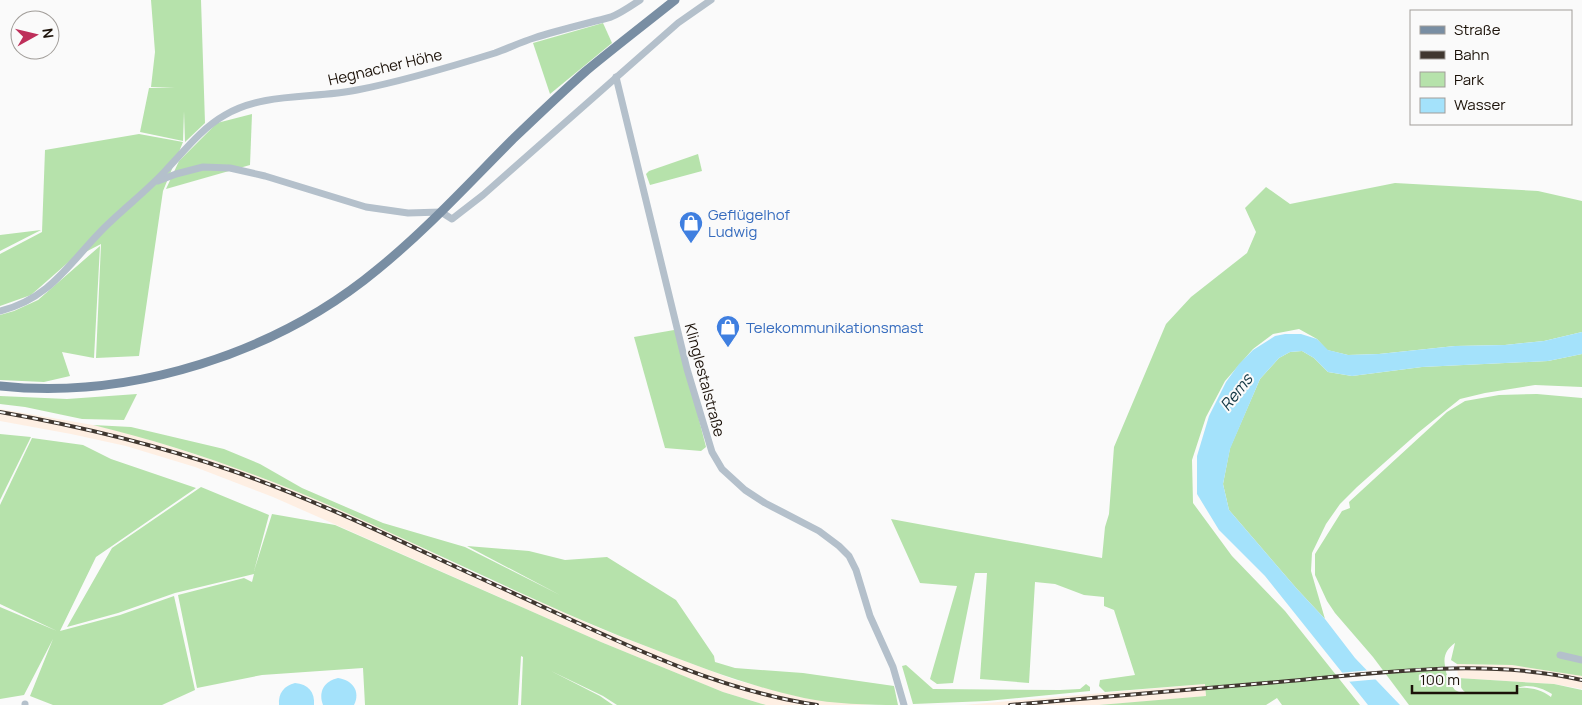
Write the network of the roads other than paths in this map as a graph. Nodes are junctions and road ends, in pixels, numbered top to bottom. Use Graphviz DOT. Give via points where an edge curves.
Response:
graph roads {
  1 [pos="640,0"];
  2 [pos="674,0"];
  3 [pos="711,0"];
  4 [pos="616,77"];
  5 [pos="155,182"];
  6 [pos="441,212"];
  7 [pos="0,311"];
  8 [pos="0,386"];
  9 [pos="1560,655"];
  10 [pos="1582,660"];
  11 [pos="904,705"];
  1 -- 5 [label="street, Hegnacher Höhe" via="612,16 442,69 358,90 242,106 208,125"];
  2 -- 6 [label="main road" via="586,72"];
  3 -- 4 [label="street" via="678,23"];
  4 -- 6 [label="street" via="452,219"];
  4 -- 11 [label="street, Klinglestalstraße" via="687,369 712,452 722,469 745,490 819,531 849,556 870,616 893,667"];
  5 -- 6 [label="street, Hegnacher Höhe" via="190,170 217,167 265,176 366,207"];
  5 -- 7 [label="street, Hegnacher Höhe" via="116,217 49,287 24,303"];
  6 -- 8 [label="main road" via="377,270 345,294 273,336 233,353 129,382 67,388"];
  9 -- 10 [label="street"];
}
